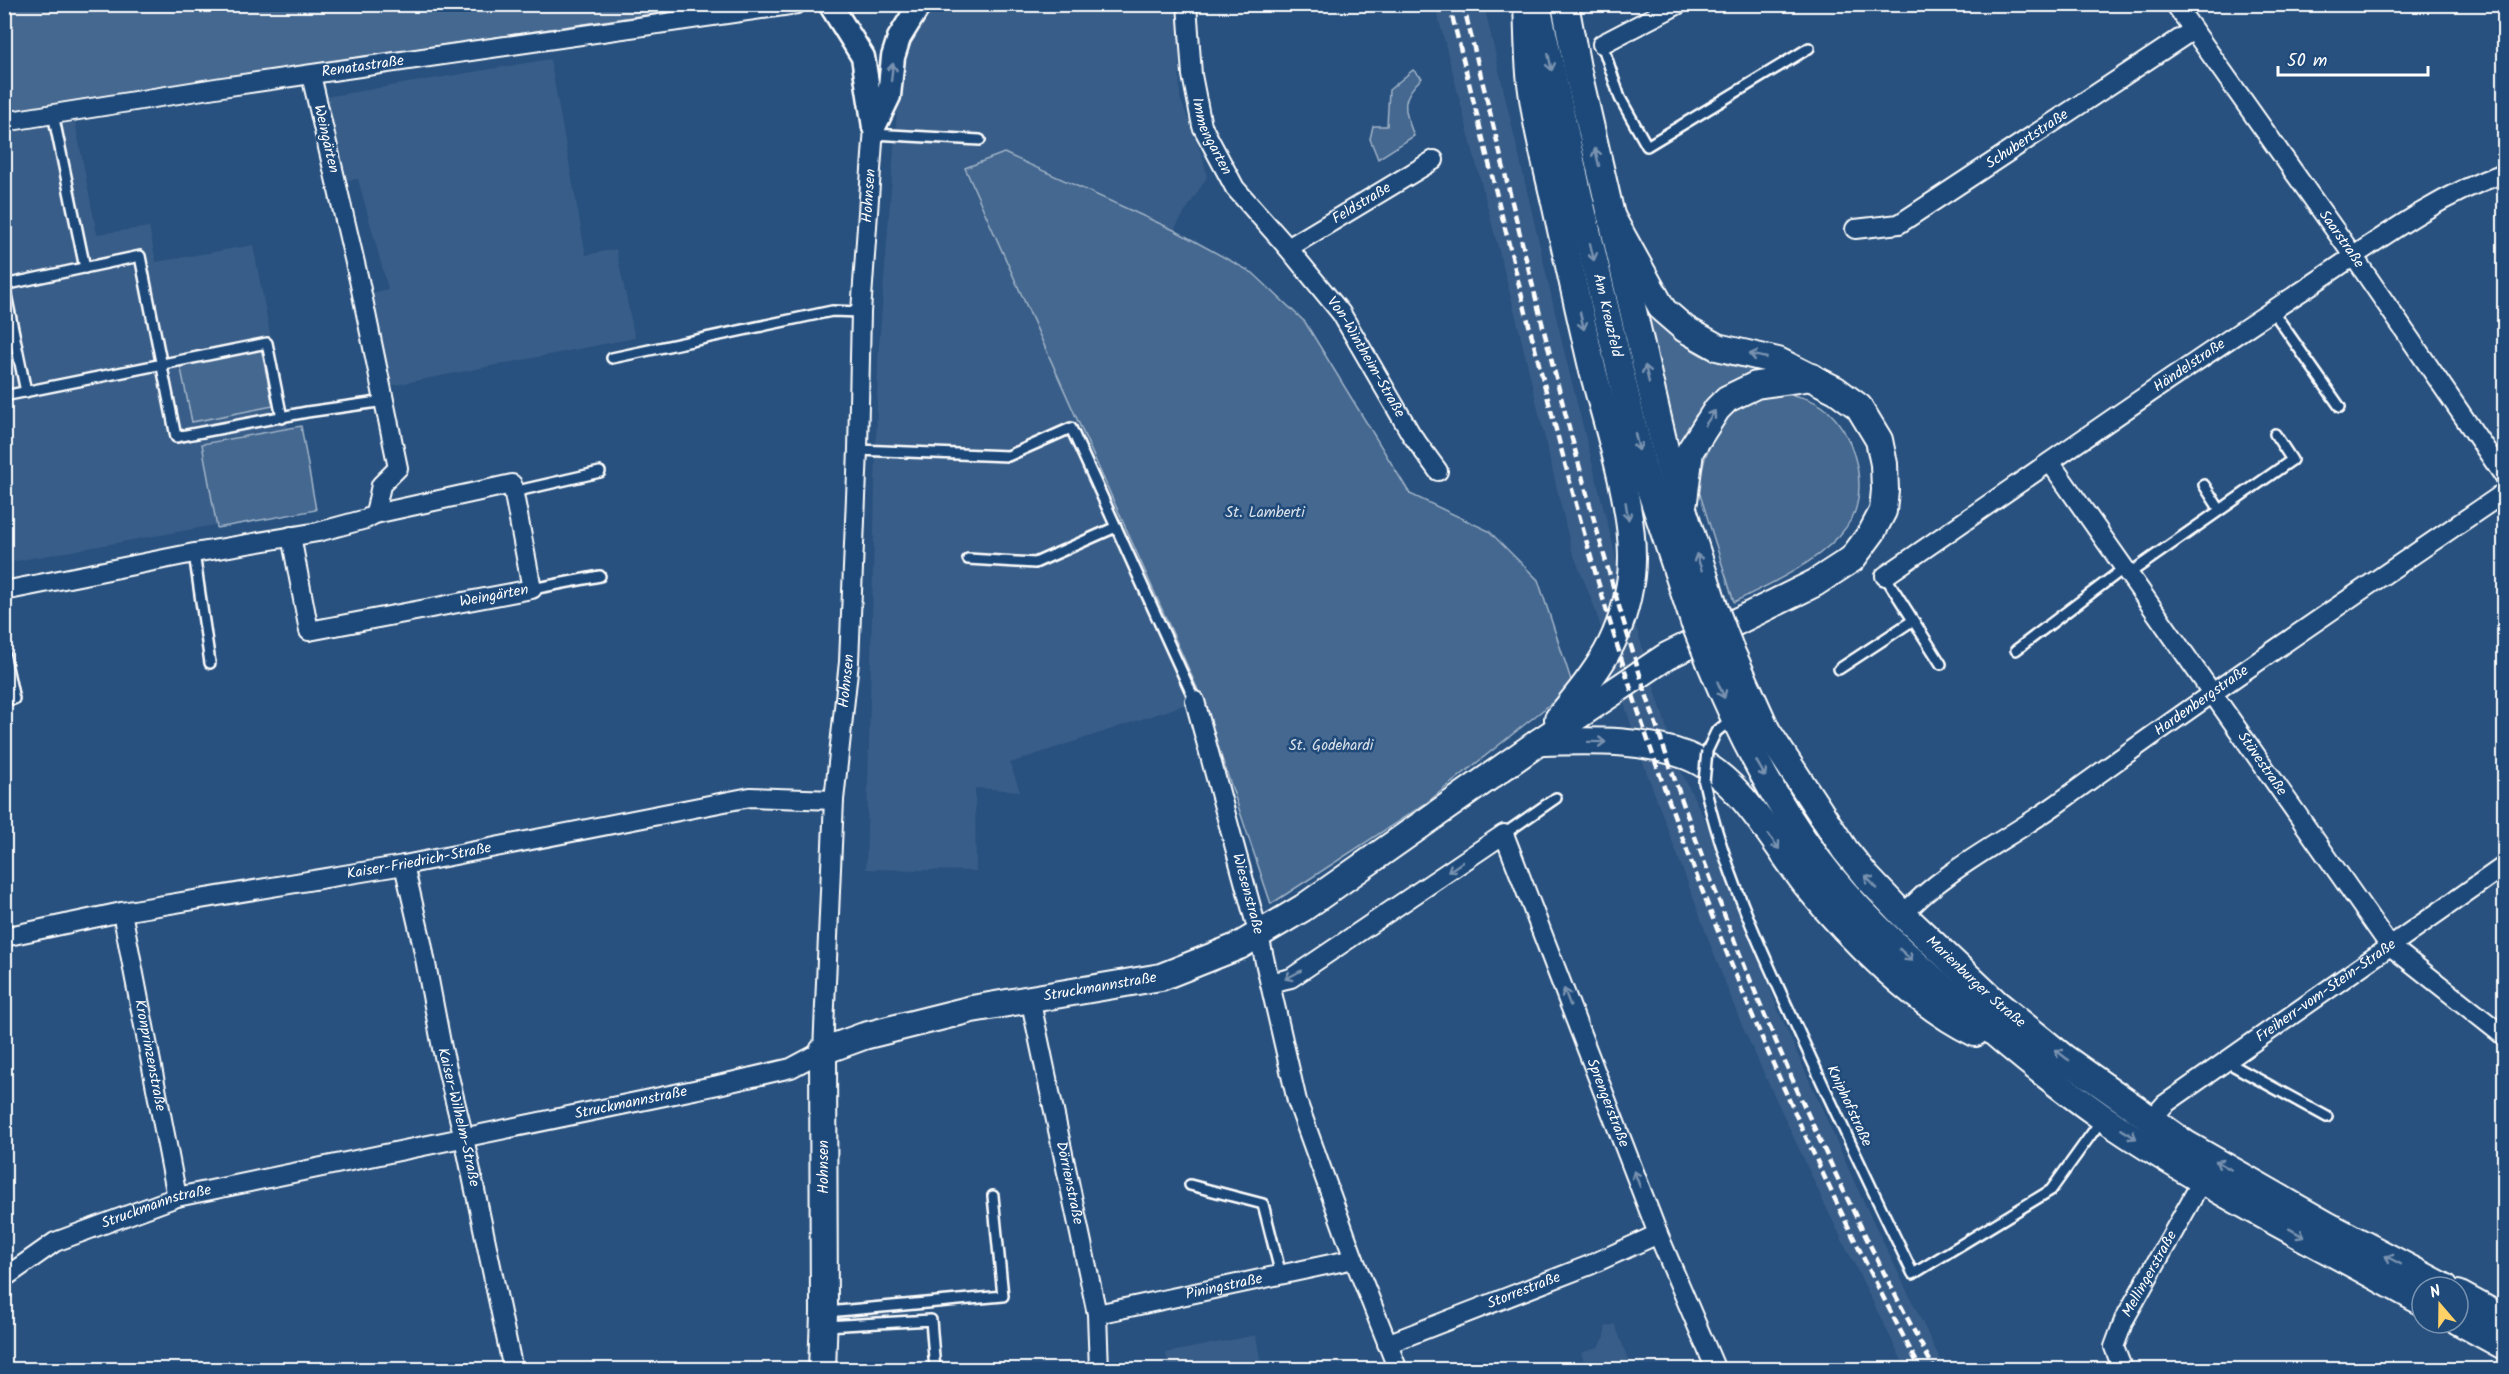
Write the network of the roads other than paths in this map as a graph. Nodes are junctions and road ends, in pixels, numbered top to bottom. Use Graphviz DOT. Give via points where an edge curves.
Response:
graph roads {
  1 [pos="797,4"];
  2 [pos="830,4"];
  3 [pos="920,4"];
  4 [pos="1187,4"];
  5 [pos="1527,4"];
  6 [pos="1538,4"];
  7 [pos="1565,4"];
  8 [pos="1679,4"];
  9 [pos="2175,4"];
  10 [pos="727,10"];
  11 [pos="2193,30"];
  12 [pos="1602,44"];
  13 [pos="1809,48"];
  14 [pos="311,75"];
  15 [pos="53,114"];
  16 [pos="4,122"];
  17 [pos="874,130"];
  18 [pos="980,140"];
  19 [pos="1434,160"];
  20 [pos="2505,173"];
  21 [pos="1610,214"];
  22 [pos="1855,229"];
  23 [pos="1288,248"];
  24 [pos="2354,257"];
  25 [pos="85,268"];
  26 [pos="4,285"];
  27 [pos="2272,310"];
  28 [pos="861,312"];
  29 [pos="612,358"];
  30 [pos="162,365"];
  31 [pos="1812,377"];
  32 [pos="26,392"];
  33 [pos="4,396"];
  34 [pos="385,401"];
  35 [pos="2340,407"];
  36 [pos="282,418"];
  37 [pos="2275,434"];
  38 [pos="858,450"];
  39 [pos="2050,462"];
  40 [pos="1438,471"];
  41 [pos="600,472"];
  42 [pos="2505,476"];
  43 [pos="2204,485"];
  44 [pos="513,492"];
  45 [pos="2505,493"];
  46 [pos="2220,510"];
  47 [pos="1683,512"];
  48 [pos="375,514"];
  49 [pos="1116,527"];
  50 [pos="291,536"];
  51 [pos="194,553"];
  52 [pos="968,559"];
  53 [pos="2125,572"];
  54 [pos="600,576"];
  55 [pos="1885,576"];
  56 [pos="532,589"];
  57 [pos="4,591"];
  58 [pos="1705,617"];
  59 [pos="1912,621"];
  60 [pos="2016,650"];
  61 [pos="4,653"];
  62 [pos="1720,656"];
  63 [pos="210,663"];
  64 [pos="1941,664"];
  65 [pos="1839,669"];
  66 [pos="2211,693"];
  67 [pos="14,699"];
  68 [pos="1196,701"];
  69 [pos="1733,718"];
  70 [pos="1539,742"];
  71 [pos="1556,798"];
  72 [pos="834,800"];
  73 [pos="1503,834"];
  74 [pos="404,865"];
  75 [pos="2505,866"];
  76 [pos="122,912"];
  77 [pos="1903,915"];
  78 [pos="1259,936"];
  79 [pos="4,937"];
  80 [pos="2389,945"];
  81 [pos="1270,983"];
  82 [pos="1030,998"];
  83 [pos="2505,1036"];
  84 [pos="823,1051"];
  85 [pos="2013,1051"];
  86 [pos="2225,1061"];
  87 [pos="2103,1118"];
  88 [pos="2327,1118"];
  89 [pos="2151,1120"];
  90 [pos="465,1138"];
  91 [pos="1190,1185"];
  92 [pos="2199,1188"];
  93 [pos="993,1196"];
  94 [pos="177,1197"];
  95 [pos="1658,1234"];
  96 [pos="1354,1259"];
  97 [pos="1281,1275"];
  98 [pos="2422,1275"];
  99 [pos="4,1278"];
  100 [pos="2410,1296"];
  101 [pos="2470,1300"];
  102 [pos="1097,1314"];
  103 [pos="824,1319"];
  104 [pos="2505,1319"];
  105 [pos="2470,1327"];
  106 [pos="1387,1344"];
  107 [pos="2505,1346"];
  108 [pos="513,1370"];
  109 [pos="822,1370"];
  110 [pos="935,1370"];
  111 [pos="1099,1370"];
  112 [pos="1398,1370"];
  113 [pos="1716,1370"];
  114 [pos="2122,1370"];
  1 -- 10 [label="street, Renatastraße"];
  2 -- 17 [label="street, Hohnsen" via="863,57"];
  17 -- 3 [label="street, one-way" via="889,96 899,38"];
  4 -- 23 [label="street, Immengarten" via="1192,75 1202,126 1234,188"];
  5 -- 70 [label="main road, one-way" via="1537,122 1632,542 1632,574 1614,642 1590,680"];
  6 -- 58 [label="main road, Am Kreuzfeld, one-way" via="1643,468"];
  21 -- 7 [label="main road, Am Kreuzfeld, one-way"];
  8 -- 12 [label="street"];
  9 -- 11 [label="street, Saarstraße"];
  10 -- 14 [label="street, Renatastraße"];
  11 -- 22 [label="street, Schubertstraße" via="1899,224"];
  11 -- 24 [label="street, Saarstraße"];
  12 -- 13 [label="lane" via="1620,98 1647,146"];
  14 -- 15 [label="street, Renatastraße"];
  14 -- 34 [label="street, Weingärten"];
  15 -- 16 [label="street, Renatastraße"];
  15 -- 25 [label="lane"];
  17 -- 18 [label="lane"];
  17 -- 28 [label="street, Hohnsen"];
  19 -- 23 [label="street, Feldstraße"];
  20 -- 24 [label="street, Händelstraße" via="2450,196"];
  31 -- 21 [label="main road, one-way" via="1778,361 1717,347 1685,329 1663,310"];
  47 -- 21 [label="main road, Am Kreuzfeld, one-way"];
  23 -- 40 [label="street, Von-Wintheim-Straße" via="1341,313 1411,434"];
  24 -- 27 [label="street, Händelstraße"];
  24 -- 42 [label="street, Saarstraße"];
  25 -- 26 [label="lane"];
  25 -- 30 [label="lane" via="140,256"];
  26 -- 32 [label="lane"];
  27 -- 35 [label="lane"];
  27 -- 39 [label="street, Händelstraße"];
  28 -- 29 [label="lane" via="832,311"];
  28 -- 38 [label="street, Hohnsen"];
  30 -- 32 [label="lane"];
  30 -- 36 [label="lane" via="176,437"];
  30 -- 36 [label="lane" via="267,343"];
  47 -- 31 [label="main road, one-way" via="1690,451 1722,404 1756,385"];
  31 -- 70 [label="main road" via="1859,407 1879,440 1884,464 1883,511 1852,559 1815,583 1666,656"];
  32 -- 33 [label="lane"];
  34 -- 36 [label="lane"];
  34 -- 48 [label="street, Weingärten" via="398,468 381,485"];
  37 -- 46 [label="lane" via="2292,460"];
  38 -- 49 [label="lane, Wiesenstraße" via="1008,456 1071,428"];
  38 -- 72 [label="street, Hohnsen" via="849,662"];
  39 -- 53 [label="street, Stüvestraße"];
  39 -- 55 [label="street, Händelstraße"];
  41 -- 44 [label="lane"];
  43 -- 46 [label="lane"];
  44 -- 48 [label="street" via="512,484"];
  44 -- 56 [label="street, Weingärten"];
  45 -- 66 [label="street, Hardenbergstraße"];
  46 -- 53 [label="lane"];
  58 -- 47 [label="main road, Marienburger Straße, one-way"];
  48 -- 50 [label="street"];
  49 -- 52 [label="lane" via="1035,563"];
  49 -- 68 [label="lane, Wiesenstraße"];
  50 -- 51 [label="street"];
  50 -- 56 [label="street, Weingärten" via="309,632"];
  51 -- 57 [label="street"];
  51 -- 63 [label="lane"];
  53 -- 60 [label="lane"];
  53 -- 66 [label="street, Stüvestraße"];
  54 -- 56 [label="lane"];
  55 -- 59 [label="lane"];
  58 -- 62 [label="main road, Marienburger Straße, bridge"];
  59 -- 64 [label="lane"];
  59 -- 65 [label="lane"];
  61 -- 67 [label="lane"];
  62 -- 69 [label="main road, Marienburger Straße, one-way"];
  77 -- 62 [label="main road, Marienburger Straße, one-way" via="1859,867"];
  66 -- 77 [label="street, Hardenbergstraße" via="2022,829 1931,887"];
  66 -- 80 [label="street, Stüvestraße"];
  68 -- 78 [label="street, Wiesenstraße"];
  69 -- 85 [label="main road, Marienburger Straße, one-way" via="1786,813 1834,880 1906,954"];
  69 -- 87 [label="lane, Kniphofstraße, bridge" via="1716,732 1707,751 1704,782 1721,845 1766,960 1913,1274 2051,1190"];
  70 -- 78 [label="main road, Struckmannstraße"];
  70 -- 85 [label="main road, one-way" via="1645,745 1687,756 1710,768 1736,790 1810,889 1893,974 1968,1029"];
  71 -- 73 [label="lane"];
  72 -- 74 [label="street, Kaiser-Friedrich-Straße" via="750,797"];
  72 -- 84 [label="street, Hohnsen"];
  73 -- 81 [label="street, one-way" via="1291,978"];
  95 -- 73 [label="street, Sprengerstraße, one-way"];
  74 -- 76 [label="street, Kaiser-Friedrich-Straße"];
  74 -- 90 [label="street, Kaiser-Wilhelm-Straße"];
  75 -- 80 [label="street, Freiherr-vom-Stein-Straße"];
  76 -- 79 [label="street, Kaiser-Friedrich-Straße"];
  76 -- 94 [label="street, Kronprinzenstraße"];
  89 -- 77 [label="main road, Marienburger Straße, one-way" via="1995,1002"];
  78 -- 81 [label="street, Wiesenstraße"];
  78 -- 82 [label="main road, Struckmannstraße" via="1161,977"];
  80 -- 83 [label="street, Stüvestraße"];
  80 -- 86 [label="street, Freiherr-vom-Stein-Straße"];
  81 -- 96 [label="street, Wiesenstraße" via="1296,1101"];
  82 -- 84 [label="main road, Struckmannstraße" via="864,1036"];
  82 -- 102 [label="street, Dörrienstraße"];
  84 -- 90 [label="street, Struckmannstraße" via="791,1068"];
  84 -- 103 [label="main road, Hohnsen"];
  85 -- 87 [label="main road, Marienburger Straße"];
  86 -- 88 [label="lane"];
  86 -- 89 [label="street, Freiherr-vom-Stein-Straße" via="2165,1104"];
  87 -- 92 [label="main road, Marienburger Straße, one-way"];
  98 -- 89 [label="main road, Marienburger Straße, one-way" via="2327,1225"];
  90 -- 94 [label="street, Struckmannstraße"];
  90 -- 108 [label="street, Kaiser-Wilhelm-Straße"];
  91 -- 97 [label="lane" via="1263,1204"];
  92 -- 100 [label="main road, Marienburger Straße, one-way"];
  92 -- 114 [label="street, Mellingerstraße" via="2124,1320 2114,1347"];
  93 -- 103 [label="lane" via="1003,1296"];
  94 -- 99 [label="street, Struckmannstraße" via="55,1242"];
  95 -- 106 [label="street, Storrestraße" via="1590,1265"];
  95 -- 113 [label="street, Sprengerstraße"];
  96 -- 97 [label="street, Piningstraße"];
  96 -- 106 [label="street, Wiesenstraße"];
  97 -- 102 [label="street, Piningstraße"];
  101 -- 104 [label="main road"];
  102 -- 111 [label="street, Dörrienstraße"];
  103 -- 109 [label="main road, Hohnsen"];
  103 -- 110 [label="lane" via="931,1320"];
  105 -- 107 [label="main road"];
  106 -- 112 [label="street, Wiesenstraße"];
}
